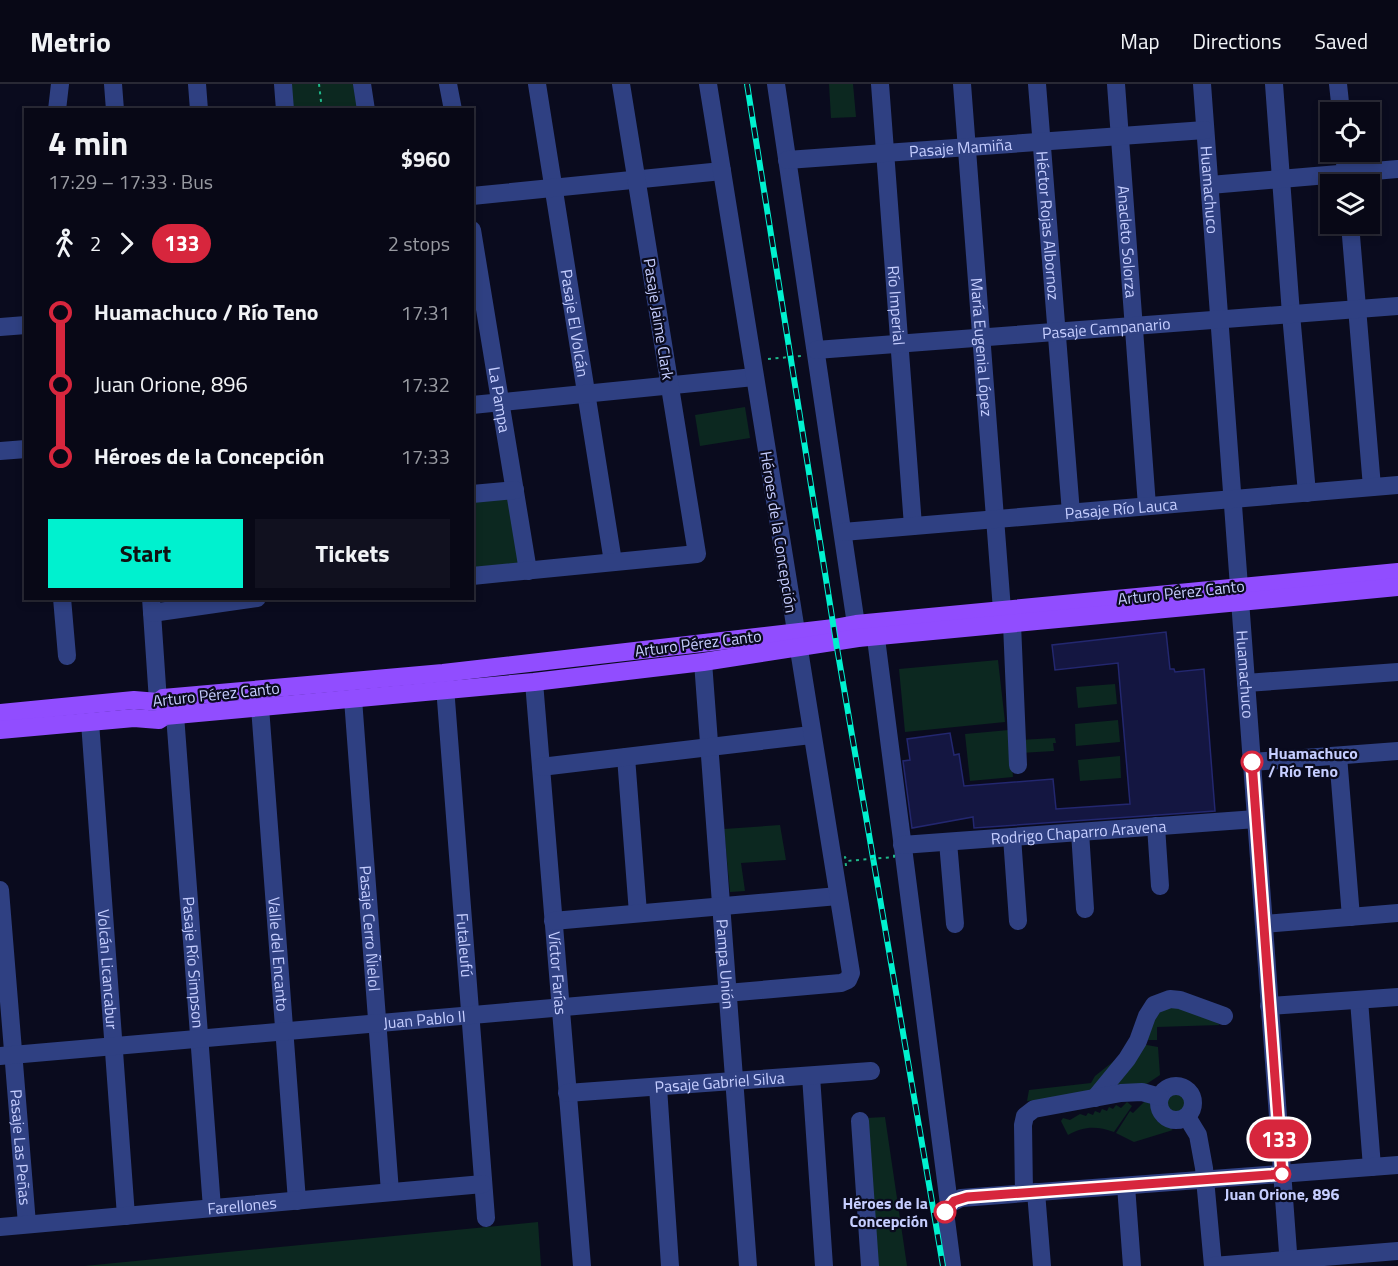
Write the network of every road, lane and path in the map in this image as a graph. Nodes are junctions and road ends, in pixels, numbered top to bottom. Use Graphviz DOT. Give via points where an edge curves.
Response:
graph roads {
  1 [pos="60,84"];
  2 [pos="113,84"];
  3 [pos="197,84"];
  4 [pos="283,84"];
  5 [pos="319,84"];
  6 [pos="362,84"];
  7 [pos="448,84"];
  8 [pos="537,84"];
  9 [pos="621,84"];
  10 [pos="708,84"];
  11 [pos="776,84"];
  12 [pos="880,84"];
  13 [pos="962,84"];
  14 [pos="1037,84"];
  15 [pos="1116,84"];
  16 [pos="1202,84"];
  17 [pos="1274,84"];
  18 [pos="1338,84"];
  19 [pos="1340,102"];
  20 [pos="57,108"];
  21 [pos="115,108"];
  22 [pos="199,108"];
  23 [pos="285,108"];
  24 [pos="322,108"];
  25 [pos="366,108"];
  26 [pos="453,108"];
  27 [pos="1205,130"];
  28 [pos="1120,136"];
  29 [pos="1041,142"];
  30 [pos="967,147"];
  31 [pos="885,153"];
  32 [pos="787,160"];
  33 [pos="1398,169"];
  34 [pos="722,171"];
  35 [pos="1372,174"];
  36 [pos="1281,179"];
  37 [pos="1320,179"];
  38 [pos="637,180"];
  39 [pos="1210,185"];
  40 [pos="554,188"];
  41 [pos="474,196"];
  42 [pos="1351,234"];
  43 [pos="474,243"];
  44 [pos="1398,306"];
  45 [pos="1357,309"];
  46 [pos="1291,314"];
  47 [pos="1220,320"];
  48 [pos="24,325"];
  49 [pos="1134,326"];
  50 [pos="0,327"];
  51 [pos="1056,332"];
  52 [pos="982,338"];
  53 [pos="899,344"];
  54 [pos="816,350"];
  55 [pos="761,372"];
  56 [pos="670,385"];
  57 [pos="586,394"];
  58 [pos="500,402"];
  59 [pos="474,405"];
  60 [pos="24,449"];
  61 [pos="0,451"];
  62 [pos="1398,485"];
  63 [pos="1372,487"];
  64 [pos="515,490"];
  65 [pos="1307,493"];
  66 [pos="474,494"];
  67 [pos="1233,499"];
  68 [pos="1147,506"];
  69 [pos="1071,513"];
  70 [pos="996,519"];
  71 [pos="913,526"];
  72 [pos="843,532"];
  73 [pos="614,562"];
  74 [pos="528,571"];
  75 [pos="1398,572"];
  76 [pos="474,576"];
  77 [pos="1398,587"];
  78 [pos="1240,594"];
  79 [pos="62,600"];
  80 [pos="234,600"];
  81 [pos="152,606"];
  82 [pos="1007,617"];
  83 [pos="866,630"];
  84 [pos="796,640"];
  85 [pos="67,656"];
  86 [pos="703,662"];
  87 [pos="1398,672"];
  88 [pos="444,682"];
  89 [pos="534,682"];
  90 [pos="1246,683"];
  91 [pos="353,699"];
  92 [pos="261,707"];
  93 [pos="0,712"];
  94 [pos="164,712"];
  95 [pos="90,722"];
  96 [pos="0,730"];
  97 [pos="811,735"];
  98 [pos="709,747"];
  99 [pos="1398,751"];
  100 [pos="1338,756"];
  101 [pos="626,757"];
  102 [pos="1252,762"];
  103 [pos="1018,765"];
  104 [pos="541,767"];
  105 [pos="1256,819"];
  106 [pos="1156,826"];
  107 [pos="1080,832"];
  108 [pos="1012,837"];
  109 [pos="948,842"];
  110 [pos="898,848"];
  111 [pos="846,866"];
  112 [pos="1160,886"];
  113 [pos="0,890"];
  114 [pos="838,896"];
  115 [pos="722,906"];
  116 [pos="1085,909"];
  117 [pos="638,913"];
  118 [pos="1398,913"];
  119 [pos="1351,917"];
  120 [pos="553,921"];
  121 [pos="1018,921"];
  122 [pos="955,924"];
  123 [pos="1264,924"];
  124 [pos="848,980"];
  125 [pos="729,993"];
  126 [pos="1398,997"];
  127 [pos="1359,1000"];
  128 [pos="1269,1006"];
  129 [pos="560,1008"];
  130 [pos="470,1015"];
  131 [pos="1224,1016"];
  132 [pos="378,1023"];
  133 [pos="285,1031"];
  134 [pos="199,1039"];
  135 [pos="114,1046"];
  136 [pos="7,1055"];
  137 [pos="871,1071"];
  138 [pos="811,1076"];
  139 [pos="735,1081"];
  140 [pos="658,1087"];
  141 [pos="567,1093"];
  142 [pos="1160,1097"];
  143 [pos="1095,1098"];
  144 [pos="1186,1117"];
  145 [pos="860,1121"];
  146 [pos="1398,1166"];
  147 [pos="1372,1167"];
  148 [pos="1282,1174"];
  149 [pos="1206,1180"];
  150 [pos="483,1184"];
  151 [pos="1126,1186"];
  152 [pos="390,1192"];
  153 [pos="1030,1193"];
  154 [pos="297,1201"];
  155 [pos="950,1204"];
  156 [pos="212,1208"];
  157 [pos="126,1216"];
  158 [pos="486,1218"];
  159 [pos="27,1224"];
  160 [pos="0,1227"];
  161 [pos="1398,1251"];
  162 [pos="1376,1259"];
  163 [pos="1288,1263"];
  164 [pos="582,1266"];
  165 [pos="670,1266"];
  166 [pos="748,1266"];
  167 [pos="824,1266"];
  168 [pos="870,1266"];
  169 [pos="952,1266"];
  170 [pos="1042,1266"];
  171 [pos="1131,1266"];
  172 [pos="1213,1266"];
  1 -- 20 [label="street"];
  2 -- 21 [label="street"];
  3 -- 22 [label="street"];
  4 -- 23 [label="street"];
  5 -- 24 [label="path"];
  6 -- 25 [label="street"];
  7 -- 26 [label="street"];
  8 -- 40 [label="street, Pasaje El Volcán"];
  9 -- 38 [label="street, Pasaje Jaime Clark"];
  10 -- 34 [label="street, Héroes de la Concepción"];
  11 -- 32 [label="street"];
  12 -- 31 [label="street, Río Imperial"];
  13 -- 30 [label="street, María Eugenia López"];
  14 -- 29 [label="street, Héctor Rojas Albornoz"];
  15 -- 28 [label="street, Anacleto Solorza"];
  16 -- 27 [label="street, Huamachuco"];
  17 -- 36 [label="street"];
  18 -- 19 [label="street"];
  27 -- 28 [label="street, Pasaje Mamiña"];
  27 -- 39 [label="street, Huamachuco"];
  28 -- 29 [label="street, Pasaje Mamiña"];
  28 -- 49 [label="street, Anacleto Solorza"];
  29 -- 30 [label="street, Pasaje Mamiña"];
  29 -- 51 [label="street, Héctor Rojas Albornoz"];
  30 -- 31 [label="street, Pasaje Mamiña"];
  30 -- 52 [label="street, María Eugenia López"];
  31 -- 32 [label="street, Pasaje Mamiña"];
  31 -- 53 [label="street, Río Imperial"];
  32 -- 54 [label="street"];
  33 -- 35 [label="street"];
  34 -- 38 [label="street"];
  34 -- 55 [label="street, Héroes de la Concepción"];
  36 -- 37 [label="street"];
  36 -- 39 [label="street"];
  36 -- 46 [label="street"];
  38 -- 40 [label="street"];
  38 -- 56 [label="street, Pasaje Jaime Clark"];
  39 -- 47 [label="street, Huamachuco"];
  40 -- 41 [label="street"];
  40 -- 57 [label="street, Pasaje El Volcán"];
  42 -- 45 [label="street"];
  43 -- 58 [label="street, La Pampa"];
  44 -- 45 [label="street, Pasaje Campanario"];
  45 -- 46 [label="street, Pasaje Campanario"];
  45 -- 63 [label="street"];
  46 -- 47 [label="street, Pasaje Campanario"];
  46 -- 65 [label="street"];
  47 -- 49 [label="street, Pasaje Campanario"];
  47 -- 67 [label="street, Huamachuco"];
  48 -- 50 [label="street"];
  49 -- 51 [label="street, Pasaje Campanario"];
  49 -- 68 [label="street, Anacleto Solorza"];
  51 -- 52 [label="street, Pasaje Campanario"];
  51 -- 69 [label="street, Héctor Rojas Albornoz"];
  52 -- 53 [label="street, Pasaje Campanario"];
  52 -- 70 [label="street, María Eugenia López"];
  53 -- 54 [label="street, Pasaje Campanario"];
  53 -- 71 [label="street, Río Imperial"];
  54 -- 55 [label="path" via="768,359"];
  54 -- 72 [label="street"];
  55 -- 56 [label="street"];
  55 -- 84 [label="street, Héroes de la Concepción"];
  56 -- 57 [label="street"];
  56 -- 73 [label="street, Pasaje Jaime Clark" via="697,554"];
  57 -- 58 [label="street"];
  57 -- 73 [label="street, Pasaje El Volcán"];
  58 -- 59 [label="street"];
  58 -- 64 [label="street, La Pampa"];
  60 -- 61 [label="street"];
  62 -- 63 [label="street, Pasaje Río Lauca"];
  63 -- 65 [label="street, Pasaje Río Lauca"];
  64 -- 66 [label="street"];
  64 -- 74 [label="street, La Pampa"];
  65 -- 67 [label="street, Pasaje Río Lauca"];
  67 -- 68 [label="street, Pasaje Río Lauca"];
  67 -- 78 [label="street, Huamachuco"];
  68 -- 69 [label="street, Pasaje Río Lauca"];
  69 -- 70 [label="street, Pasaje Río Lauca"];
  70 -- 71 [label="street, Pasaje Río Lauca"];
  70 -- 82 [label="street, María Eugenia López"];
  71 -- 72 [label="street, Pasaje Río Lauca"];
  72 -- 83 [label="street"];
  73 -- 74 [label="street"];
  74 -- 76 [label="street"];
  75 -- 78 [label="main road, Arturo Pérez Canto"];
  77 -- 78 [label="main road, Arturo Pérez Canto"];
  78 -- 82 [label="main road, Arturo Pérez Canto"];
  78 -- 90 [label="street, Huamachuco"];
  79 -- 85 [label="street"];
  80 -- 81 [label="street"];
  81 -- 94 [label="street, Pasaje Río Simpson"];
  82 -- 83 [label="main road, Arturo Pérez Canto"];
  82 -- 103 [label="street, María Eugenia López"];
  83 -- 84 [label="main road, Arturo Pérez Canto"];
  83 -- 110 [label="street"];
  84 -- 86 [label="main road, Arturo Pérez Canto"];
  84 -- 88 [label="main road, Arturo Pérez Canto"];
  84 -- 97 [label="street, Héroes de la Concepción"];
  86 -- 89 [label="main road, Arturo Pérez Canto"];
  86 -- 98 [label="street, Pampa Unión"];
  87 -- 90 [label="street"];
  88 -- 89 [label="main road, Arturo Pérez Canto"];
  88 -- 91 [label="main road, Arturo Pérez Canto"];
  88 -- 94 [label="main road, Arturo Pérez Canto" via="163,698"];
  88 -- 130 [label="street, Futaleufú"];
  89 -- 104 [label="street, Víctor Farías"];
  90 -- 102 [label="street, Huamachuco"];
  91 -- 92 [label="main road, Arturo Pérez Canto"];
  91 -- 132 [label="street, Pasaje Cerro Ñielol"];
  92 -- 94 [label="main road, Arturo Pérez Canto"];
  92 -- 133 [label="street, Valle del Encanto"];
  93 -- 94 [label="main road, Arturo Pérez Canto" via="134,700"];
  94 -- 95 [label="main road, Arturo Pérez Canto"];
  94 -- 134 [label="street, Pasaje Río Simpson"];
  95 -- 96 [label="main road, Arturo Pérez Canto"];
  95 -- 135 [label="street, Volcán Licancabur"];
  97 -- 98 [label="street"];
  97 -- 114 [label="street, Héroes de la Concepción"];
  98 -- 101 [label="street"];
  98 -- 115 [label="street, Pampa Unión"];
  99 -- 100 [label="street"];
  100 -- 102 [label="street"];
  100 -- 119 [label="street"];
  101 -- 104 [label="street"];
  101 -- 117 [label="street"];
  102 -- 105 [label="street, Huamachuco"];
  104 -- 120 [label="street, Víctor Farías"];
  105 -- 106 [label="street, Rodrigo Chaparro Aravena"];
  105 -- 123 [label="street, Huamachuco"];
  106 -- 107 [label="street, Rodrigo Chaparro Aravena"];
  106 -- 112 [label="street"];
  107 -- 108 [label="street, Rodrigo Chaparro Aravena"];
  107 -- 116 [label="street"];
  108 -- 109 [label="street, Rodrigo Chaparro Aravena"];
  108 -- 121 [label="street"];
  109 -- 110 [label="street, Rodrigo Chaparro Aravena"];
  109 -- 122 [label="street"];
  110 -- 111 [label="path, bridge" via="894,857 847,861 845,857"];
  110 -- 155 [label="street"];
  113 -- 136 [label="street, Pasaje Las Peñas"];
  114 -- 115 [label="street"];
  114 -- 124 [label="street, Héroes de la Concepción"];
  115 -- 117 [label="street"];
  115 -- 125 [label="street, Pampa Unión"];
  117 -- 120 [label="street"];
  118 -- 119 [label="street"];
  119 -- 123 [label="street"];
  120 -- 129 [label="street, Víctor Farías"];
  123 -- 128 [label="street, Huamachuco"];
  124 -- 125 [label="street, Juan Pablo II"];
  125 -- 129 [label="street, Juan Pablo II"];
  125 -- 139 [label="street, Pampa Unión"];
  126 -- 127 [label="street"];
  127 -- 128 [label="street"];
  127 -- 147 [label="street"];
  128 -- 148 [label="street, Huamachuco"];
  129 -- 130 [label="street, Juan Pablo II"];
  129 -- 141 [label="street, Víctor Farías"];
  130 -- 132 [label="street, Juan Pablo II"];
  130 -- 150 [label="street, Futaleufú"];
  131 -- 143 [label="street" via="1180,1000 1154,1005 1127,1059"];
  132 -- 133 [label="street, Juan Pablo II"];
  132 -- 152 [label="street, Pasaje Cerro Ñielol"];
  133 -- 134 [label="street, Juan Pablo II"];
  133 -- 154 [label="street, Valle del Encanto"];
  134 -- 135 [label="street, Juan Pablo II"];
  134 -- 156 [label="street, Pasaje Río Simpson"];
  135 -- 136 [label="street, Juan Pablo II"];
  135 -- 157 [label="street, Volcán Licancabur"];
  136 -- 159 [label="street, Pasaje Las Peñas"];
  137 -- 138 [label="street, Pasaje Gabriel Silva"];
  138 -- 139 [label="street, Pasaje Gabriel Silva"];
  138 -- 167 [label="street"];
  139 -- 140 [label="street, Pasaje Gabriel Silva"];
  139 -- 166 [label="street, Pampa Unión"];
  140 -- 141 [label="street, Pasaje Gabriel Silva"];
  140 -- 165 [label="street"];
  141 -- 164 [label="street, Víctor Farías"];
  142 -- 143 [label="street" via="1142,1092"];
  142 -- 144 [label="street" via="1159,1107 1165,1117 1176,1121"];
  142 -- 144 [label="street" via="1172,1086 1187,1089 1194,1104"];
  143 -- 153 [label="street" via="1034,1109 1025,1116"];
  144 -- 149 [label="street" via="1198,1135"];
  145 -- 168 [label="street"];
  146 -- 147 [label="street"];
  147 -- 148 [label="street"];
  148 -- 149 [label="street"];
  148 -- 163 [label="street, Huamachuco"];
  149 -- 151 [label="street"];
  149 -- 172 [label="street"];
  150 -- 152 [label="street, Farellones"];
  150 -- 158 [label="street, Futaleufú"];
  151 -- 153 [label="street"];
  151 -- 171 [label="street"];
  152 -- 154 [label="street, Farellones"];
  153 -- 155 [label="street" via="967,1197"];
  153 -- 170 [label="street"];
  154 -- 156 [label="street, Farellones"];
  155 -- 169 [label="street" via="945,1217"];
  156 -- 157 [label="street, Farellones"];
  157 -- 159 [label="street, Farellones"];
  159 -- 160 [label="street, Farellones"];
  161 -- 162 [label="street"];
  162 -- 163 [label="street"];
  163 -- 172 [label="street"];
}
